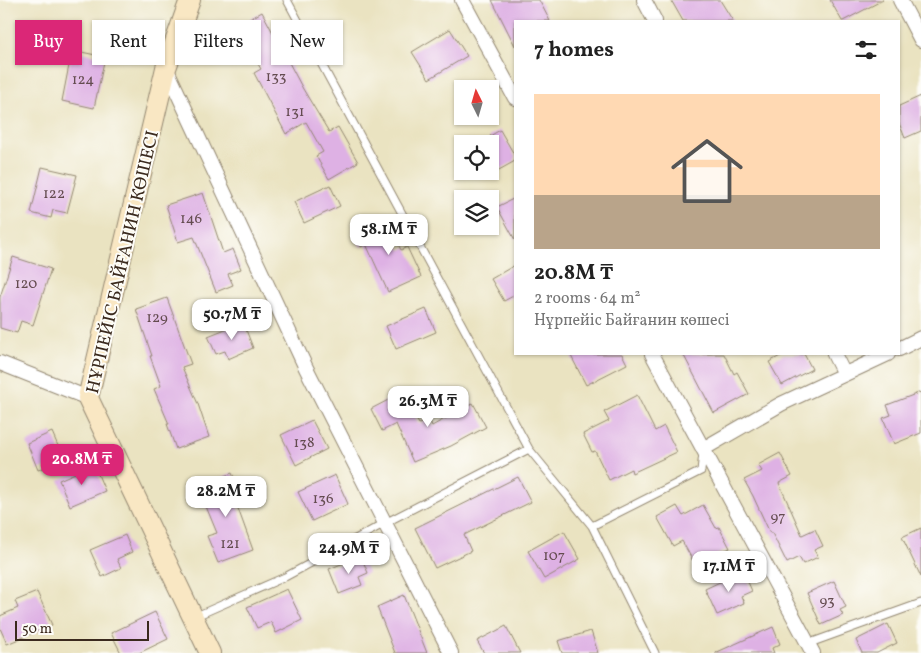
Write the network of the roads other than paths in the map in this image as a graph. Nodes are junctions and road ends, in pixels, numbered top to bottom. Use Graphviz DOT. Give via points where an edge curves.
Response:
graph roads {
  1 [pos="190,0"];
  2 [pos="287,0"];
  3 [pos="462,0"];
  4 [pos="644,0"];
  5 [pos="900,0"];
  6 [pos="654,20"];
  7 [pos="921,40"];
  8 [pos="166,68"];
  9 [pos="514,96"];
  10 [pos="921,338"];
  11 [pos="900,348"];
  12 [pos="653,355"];
  13 [pos="834,355"];
  14 [pos="886,355"];
  15 [pos="0,363"];
  16 [pos="844,374"];
  17 [pos="88,398"];
  18 [pos="528,449"];
  19 [pos="703,449"];
  20 [pos="385,523"];
  21 [pos="592,526"];
  22 [pos="921,603"];
  23 [pos="192,618"];
  24 [pos="810,648"];
  25 [pos="210,653"];
  26 [pos="450,653"];
  27 [pos="655,653"];
  1 -- 8 [label="street, НҰРПЕЙІС БАЙҒАНИН КӨШЕСІ"];
  2 -- 18 [label="lane"];
  3 -- 9 [label="street"];
  4 -- 6 [label="street"];
  5 -- 7 [label="street"];
  8 -- 17 [label="street, НҰРПЕЙІС БАЙҒАНИН КӨШЕСІ"];
  8 -- 20 [label="street" via="306,368"];
  10 -- 11 [label="street"];
  12 -- 19 [label="street"];
  13 -- 16 [label="street"];
  14 -- 16 [label="street"];
  15 -- 17 [label="street"];
  16 -- 19 [label="street" via="781,404"];
  17 -- 23 [label="street, НҰРПЕЙІС БАЙҒАНИН КӨШЕСІ"];
  18 -- 20 [label="lane"];
  18 -- 21 [label="lane"];
  19 -- 21 [label="lane" via="700,471"];
  19 -- 24 [label="street"];
  20 -- 23 [label="lane" via="285,577"];
  20 -- 26 [label="street"];
  21 -- 27 [label="lane"];
  22 -- 24 [label="lane"];
  23 -- 25 [label="street, НҰРПЕЙІС БАЙҒАНИН КӨШЕСІ"];
}
